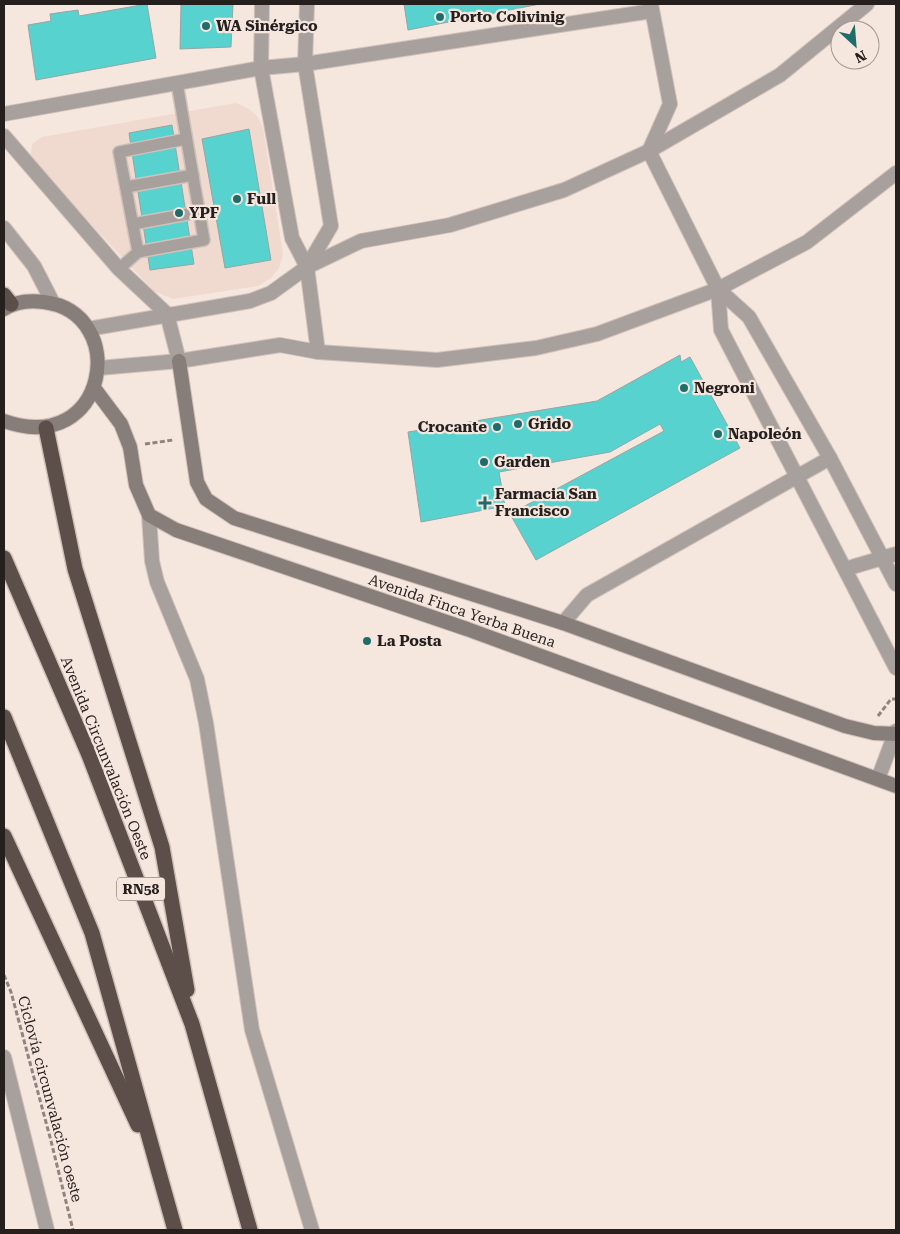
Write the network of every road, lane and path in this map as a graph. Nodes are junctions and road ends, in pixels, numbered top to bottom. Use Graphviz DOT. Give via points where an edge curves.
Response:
graph roads {
  1 [pos="262,4"];
  2 [pos="307,4"];
  3 [pos="867,4"];
  4 [pos="652,8"];
  5 [pos="305,64"];
  6 [pos="261,68"];
  7 [pos="177,83"];
  8 [pos="4,114"];
  9 [pos="4,136"];
  10 [pos="186,139"];
  11 [pos="649,151"];
  12 [pos="896,172"];
  13 [pos="192,175"];
  14 [pos="126,188"];
  15 [pos="199,212"];
  16 [pos="133,224"];
  17 [pos="4,228"];
  18 [pos="138,252"];
  19 [pos="307,267"];
  20 [pos="119,269"];
  21 [pos="718,289"];
  22 [pos="6,303"];
  23 [pos="53,303"];
  24 [pos="167,314"];
  25 [pos="88,329"];
  26 [pos="318,352"];
  27 [pos="179,361"];
  28 [pos="99,368"];
  29 [pos="94,388"];
  30 [pos="4,421"];
  31 [pos="46,428"];
  32 [pos="830,458"];
  33 [pos="796,477"];
  34 [pos="149,515"];
  35 [pos="896,554"];
  36 [pos="882,557"];
  37 [pos="4,558"];
  38 [pos="844,569"];
  39 [pos="896,584"];
  40 [pos="563,623"];
  41 [pos="896,668"];
  42 [pos="4,717"];
  43 [pos="896,733"];
  44 [pos="878,779"];
  45 [pos="896,786"];
  46 [pos="4,836"];
  47 [pos="4,974"];
  48 [pos="192,1024"];
  49 [pos="4,1056"];
  50 [pos="157,1166"];
  51 [pos="47,1230"];
  52 [pos="72,1230"];
  53 [pos="175,1230"];
  54 [pos="250,1230"];
  55 [pos="312,1230"];
  1 -- 6 [label="street"];
  2 -- 5 [label="street"];
  3 -- 11 [label="street" via="780,75"];
  4 -- 5 [label="street"];
  4 -- 11 [label="street" via="670,104"];
  5 -- 6 [label="street"];
  5 -- 19 [label="street" via="331,226"];
  6 -- 7 [label="street"];
  6 -- 19 [label="street" via="292,238"];
  7 -- 8 [label="street"];
  7 -- 10 [label="lane"];
  9 -- 20 [label="street"];
  10 -- 13 [label="lane"];
  10 -- 14 [label="lane" via="119,152"];
  11 -- 19 [label="street" via="564,190 450,225 361,241"];
  11 -- 21 [label="street"];
  12 -- 21 [label="street" via="807,242"];
  13 -- 14 [label="lane"];
  13 -- 15 [label="lane"];
  14 -- 16 [label="lane"];
  15 -- 16 [label="lane"];
  15 -- 18 [label="lane" via="204,240"];
  16 -- 18 [label="lane"];
  17 -- 23 [label="street" via="34,266"];
  18 -- 20 [label="lane"];
  19 -- 24 [label="street" via="271,293 250,301"];
  19 -- 26 [label="street"];
  20 -- 24 [label="street"];
  21 -- 26 [label="street" via="597,334 536,348 437,360"];
  21 -- 32 [label="street" via="749,317"];
  21 -- 33 [label="street" via="721,330"];
  22 -- 23 [label="main road" via="32,300"];
  23 -- 25 [label="main road" via="72,313"];
  24 -- 25 [label="street"];
  24 -- 27 [label="street"];
  25 -- 28 [label="main road" via="96,347"];
  26 -- 27 [label="street" via="280,345"];
  27 -- 28 [label="street"];
  27 -- 40 [label="main road" via="197,482 206,498 234,518"];
  28 -- 29 [label="main road"];
  29 -- 31 [label="main road" via="83,407 66,420"];
  29 -- 34 [label="main road" via="121,424 130,447 136,485"];
  30 -- 31 [label="main road" via="23,428"];
  31 -- 48 [label="highway" via="75,570 162,847"];
  32 -- 33 [label="street"];
  32 -- 36 [label="street"];
  33 -- 38 [label="street"];
  33 -- 40 [label="street" via="587,595"];
  34 -- 44 [label="main road, Avenida Finca Yerba Buena" via="176,530 467,629"];
  34 -- 55 [label="street" via="157,582 197,679 206,723 252,1030"];
  35 -- 36 [label="street"];
  36 -- 38 [label="street"];
  36 -- 39 [label="street"];
  37 -- 48 [label="highway, Avenida Circunvalación Oeste / RN58" via="89,755"];
  38 -- 41 [label="street"];
  40 -- 43 [label="main road" via="845,726 874,733"];
  42 -- 50 [label="highway" via="92,933"];
  43 -- 44 [label="street"];
  44 -- 45 [label="main road, Avenida Finca Yerba Buena"];
  46 -- 50 [label="highway"];
  47 -- 52 [label="path, Ciclovía circunvalación oeste" via="46,1122"];
  48 -- 54 [label="highway, Avenida Circunvalación Oeste / RN58"];
  49 -- 51 [label="street"];
  50 -- 53 [label="highway"];
}
